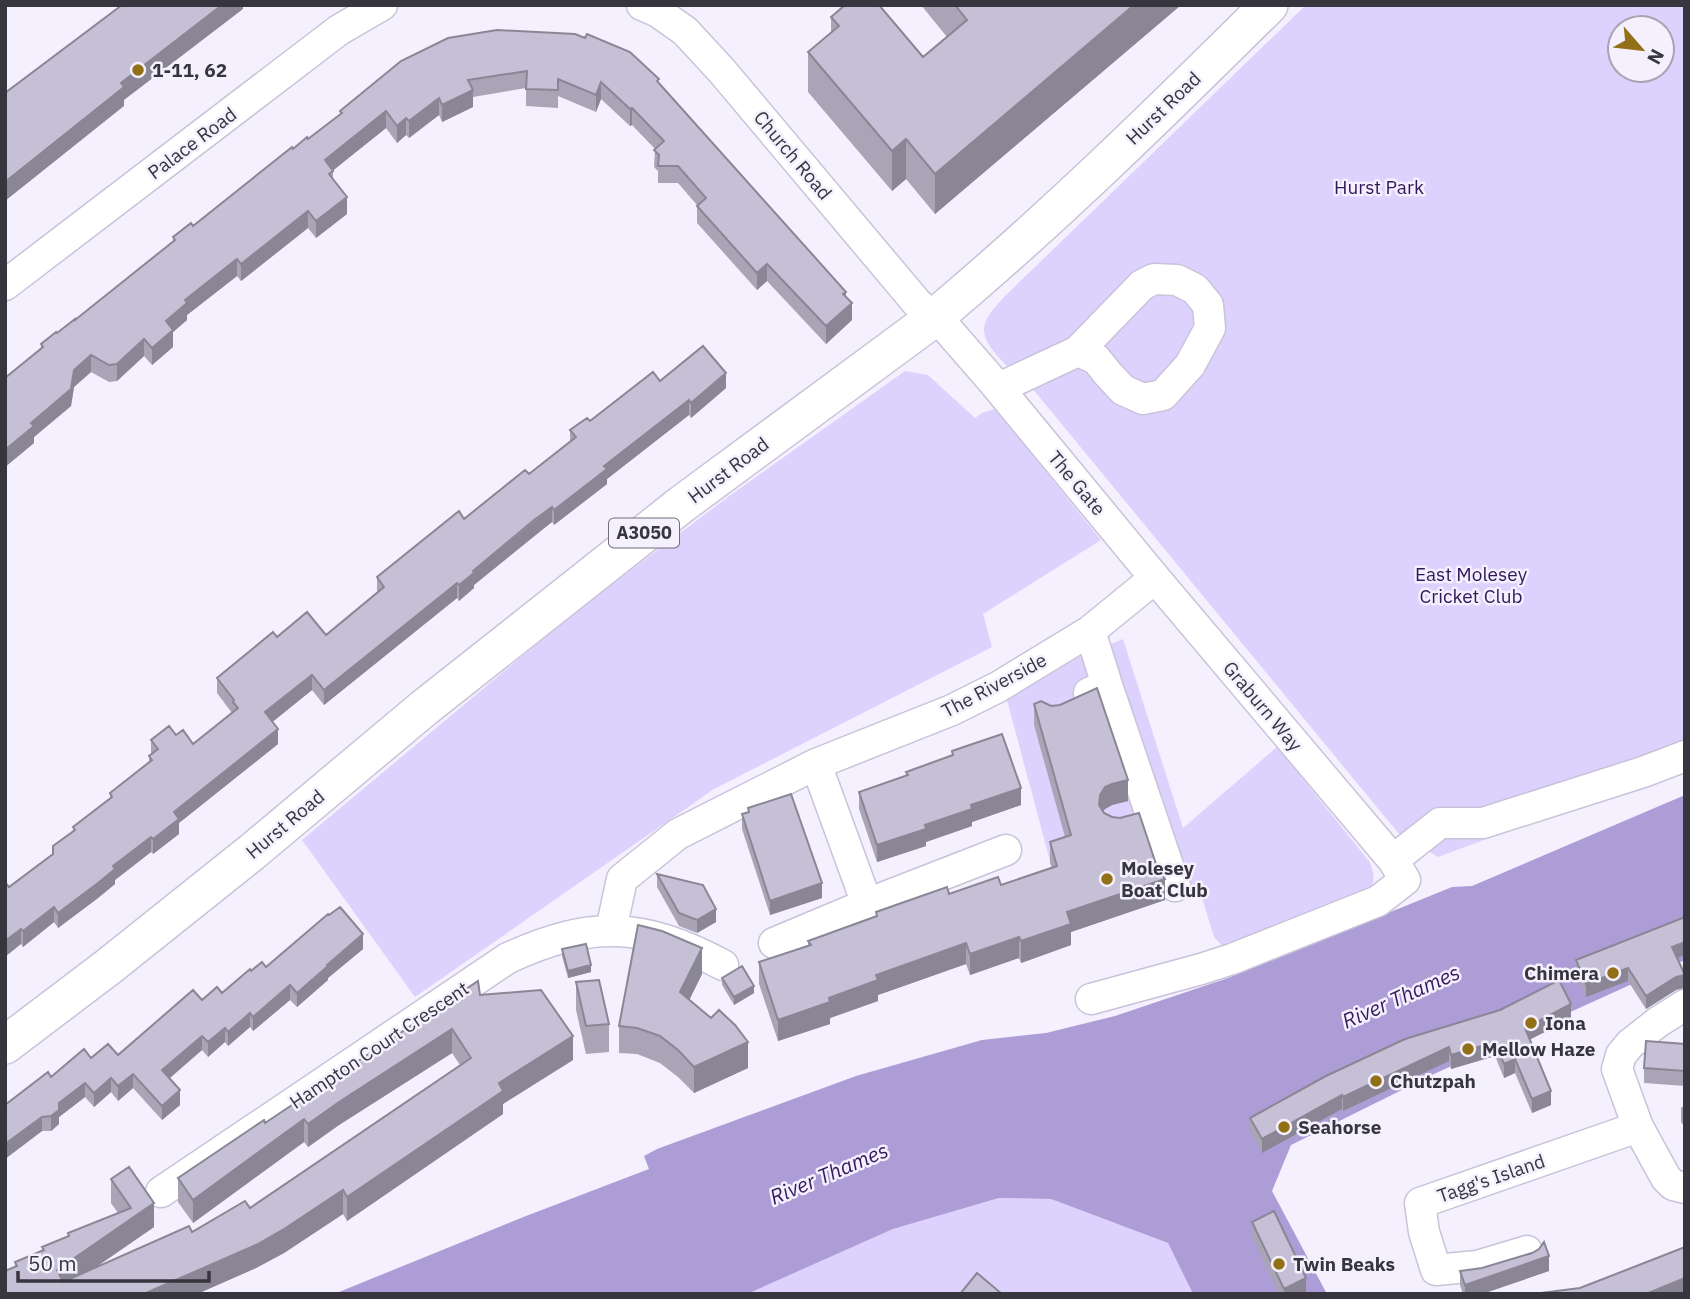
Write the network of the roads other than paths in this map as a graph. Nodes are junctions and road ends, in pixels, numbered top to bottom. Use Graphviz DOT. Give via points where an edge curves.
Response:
graph roads {
  1 [pos="382,5"];
  2 [pos="642,5"];
  3 [pos="1269,5"];
  4 [pos="5,285"];
  5 [pos="934,318"];
  6 [pos="1078,351"];
  7 [pos="999,388"];
  8 [pos="1118,532"];
  9 [pos="1154,578"];
  10 [pos="1090,631"];
  11 [pos="1107,685"];
  12 [pos="1063,705"];
  13 [pos="1685,756"];
  14 [pos="817,764"];
  15 [pos="1006,850"];
  16 [pos="1399,870"];
  17 [pos="1175,886"];
  18 [pos="867,904"];
  19 [pos="611,930"];
  20 [pos="774,943"];
  21 [pos="723,965"];
  22 [pos="1091,999"];
  23 [pos="1685,1005"];
  24 [pos="5,1045"];
  25 [pos="1638,1127"];
  26 [pos="1685,1188"];
  27 [pos="161,1192"];
  28 [pos="1527,1251"];
  1 -- 4 [label="street, Palace Road" via="339,30"];
  2 -- 5 [label="street, Church Road" via="685,31"];
  3 -- 5 [label="main road, Hurst Road / A3050" via="1083,185"];
  5 -- 7 [label="street"];
  5 -- 24 [label="main road, Hurst Road / A3050" via="671,512 232,868"];
  6 -- 6 [label="street" via="1142,285 1154,279 1177,280 1195,289 1208,305 1210,328 1190,365 1163,395 1143,399 1123,390 1096,359"];
  6 -- 7 [label="street"];
  7 -- 8 [label="street, The Gate"];
  8 -- 9 [label="street, Graburn Way"];
  9 -- 10 [label="street, The Riverside"];
  9 -- 16 [label="street, Graburn Way"];
  10 -- 11 [label="street"];
  10 -- 14 [label="street, The Riverside" via="952,710"];
  11 -- 12 [label="street"];
  11 -- 17 [label="street" via="1139,817"];
  13 -- 16 [label="street" via="1483,823 1440,823"];
  14 -- 18 [label="street"];
  14 -- 19 [label="street, The Riverside" via="678,834 622,879"];
  15 -- 18 [label="street"];
  16 -- 22 [label="street" via="1378,901 1232,959"];
  18 -- 20 [label="street"];
  19 -- 21 [label="street, Hampton Court Crescent" via="667,939"];
  19 -- 27 [label="street, Hampton Court Crescent" via="538,944 508,958"];
  23 -- 25 [label="street" via="1658,1021 1621,1055 1617,1069"];
  25 -- 26 [label="street" via="1667,1178"];
  25 -- 28 [label="street, Tagg's Island" via="1420,1203 1436,1270 1478,1266"];
}
